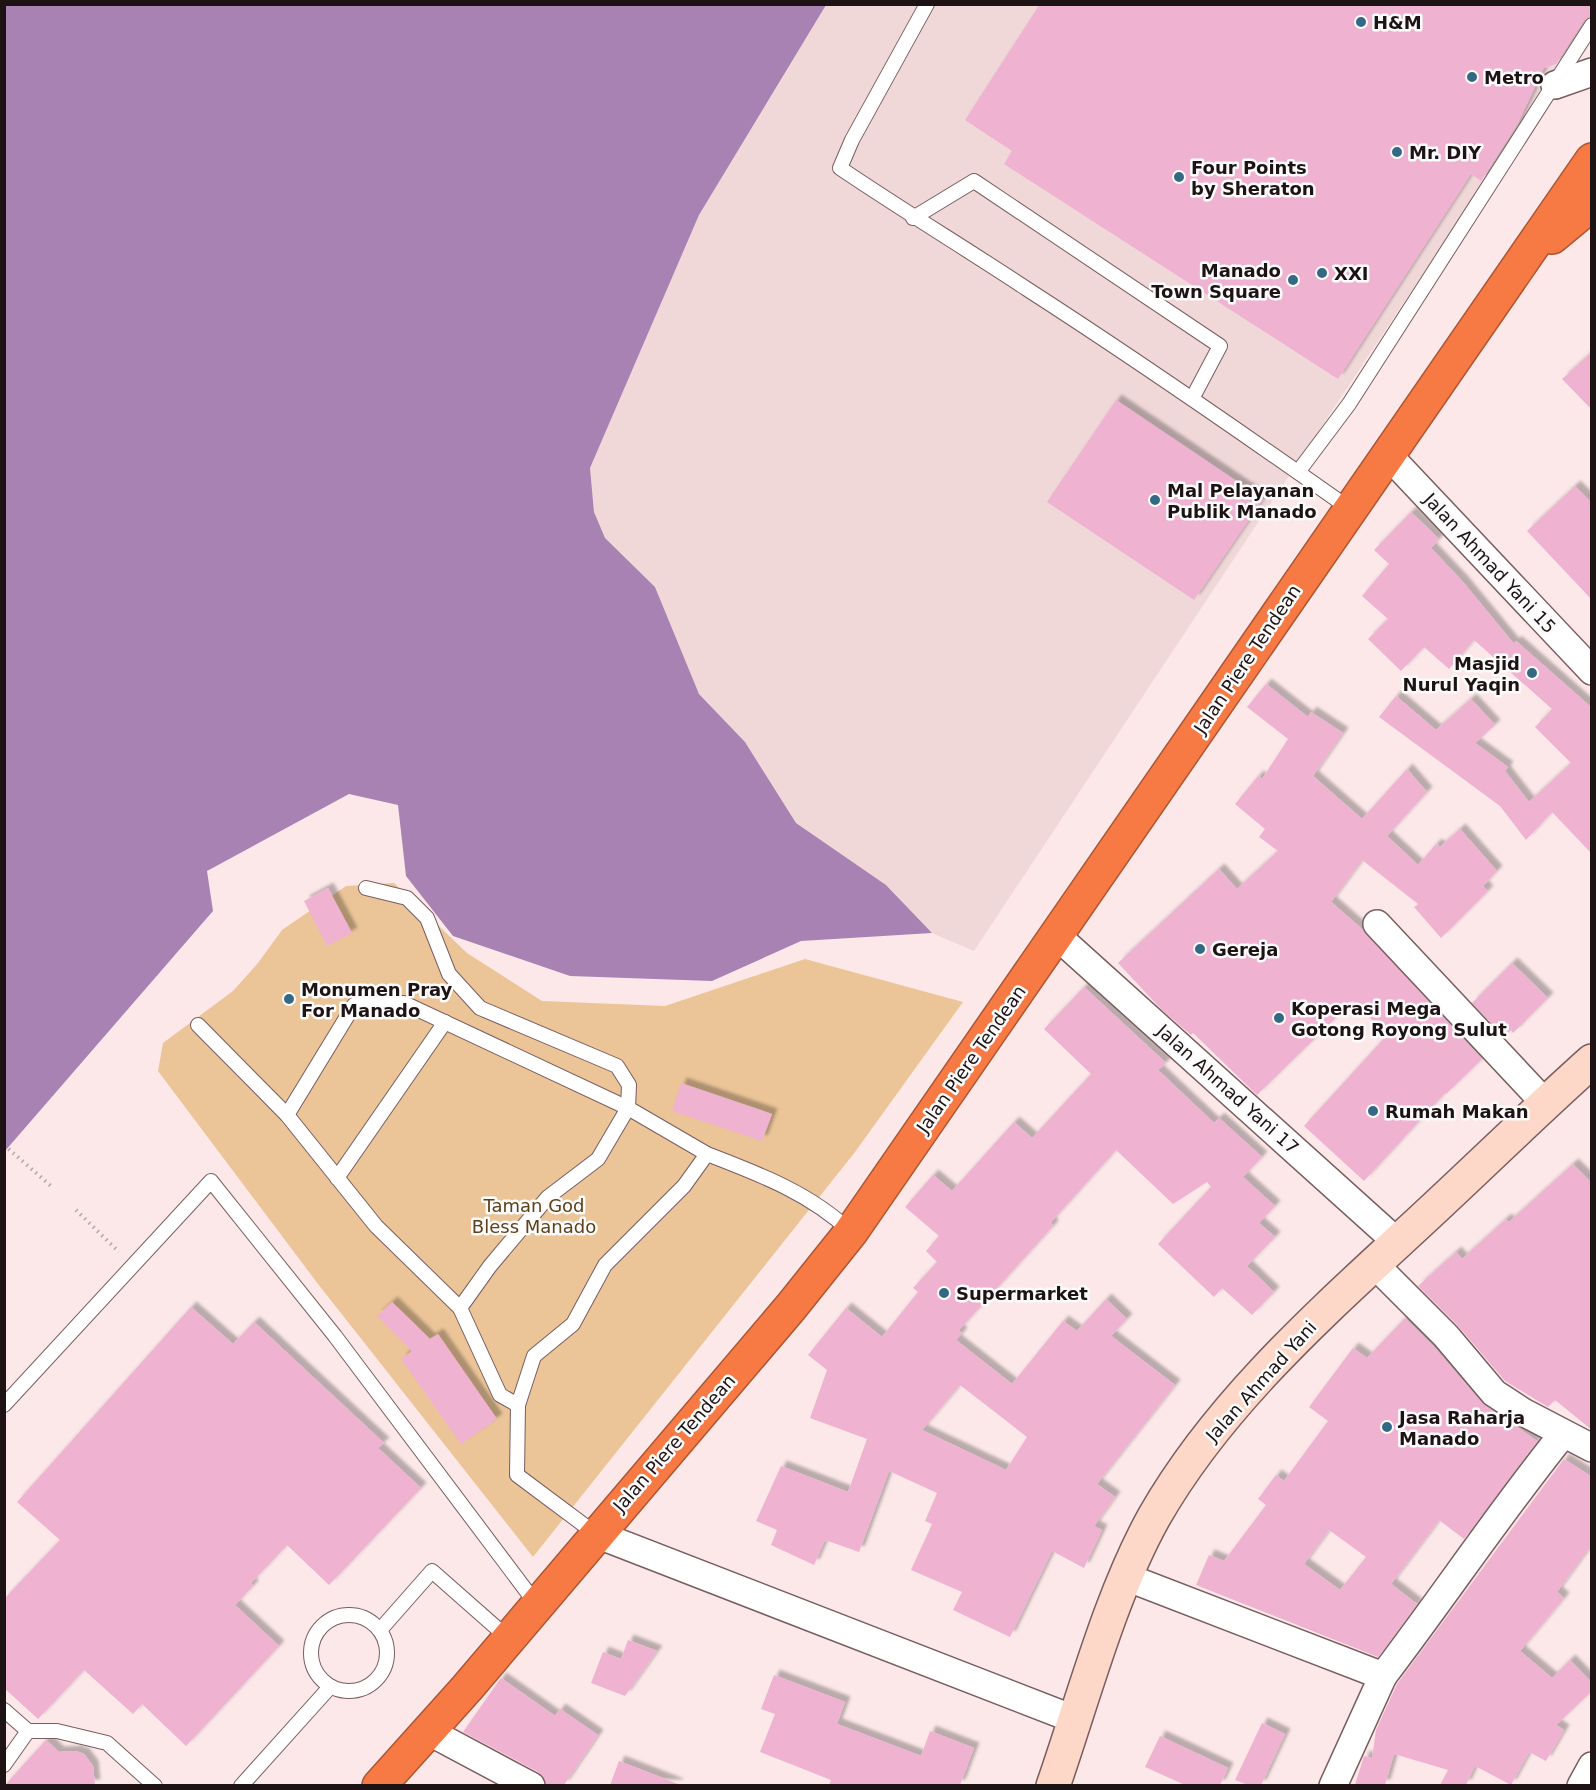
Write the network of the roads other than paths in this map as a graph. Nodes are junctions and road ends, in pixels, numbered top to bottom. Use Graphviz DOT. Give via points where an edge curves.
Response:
graph roads {
  1 [pos="927,4"];
  2 [pos="1592,25"];
  3 [pos="1592,72"];
  4 [pos="1555,85"];
  5 [pos="1592,160"];
  6 [pos="1592,204"];
  7 [pos="913,218"];
  8 [pos="1502,287"];
  9 [pos="1193,397"];
  10 [pos="1389,456"];
  11 [pos="1298,472"];
  12 [pos="1350,508"];
  13 [pos="1592,671"];
  14 [pos="366,888"];
  15 [pos="1377,924"];
  16 [pos="1057,936"];
  17 [pos="445,1022"];
  18 [pos="198,1025"];
  19 [pos="1592,1061"];
  20 [pos="1545,1103"];
  21 [pos="628,1108"];
  22 [pos="287,1115"];
  23 [pos="707,1154"];
  24 [pos="337,1178"];
  25 [pos="840,1221"];
  26 [pos="1398,1242"];
  27 [pos="1373,1263"];
  28 [pos="460,1308"];
  29 [pos="4,1405"];
  30 [pos="518,1405"];
  31 [pos="1563,1434"];
  32 [pos="1592,1448"];
  33 [pos="596,1534"];
  34 [pos="1125,1577"];
  35 [pos="537,1605"];
  36 [pos="380,1630"];
  37 [pos="508,1638"];
  38 [pos="1383,1676"];
  39 [pos="330,1687"];
  40 [pos="4,1710"];
  41 [pos="1076,1720"];
  42 [pos="28,1731"];
  43 [pos="428,1731"];
  44 [pos="4,1765"];
  45 [pos="1592,1766"];
  46 [pos="155,1785"];
  47 [pos="242,1785"];
  48 [pos="379,1785"];
  49 [pos="531,1785"];
  50 [pos="1053,1785"];
  51 [pos="1333,1785"];
  52 [pos="1581,1785"];
  1 -- 7 [label="lane" via="840,168"];
  2 -- 4 [label="lane"];
  3 -- 4 [label="street"];
  4 -- 11 [label="lane" via="1349,404"];
  5 -- 8 [label="highway, Jalan Piere Tendean"];
  6 -- 8 [label="highway, Jalan Piere Tendean" via="1564,225"];
  7 -- 9 [label="lane" via="969,250"];
  7 -- 9 [label="lane" via="974,180 1220,346"];
  8 -- 10 [label="highway, Jalan Piere Tendean"];
  9 -- 11 [label="lane"];
  10 -- 12 [label="highway, Jalan Piere Tendean"];
  10 -- 13 [label="street, Jalan Ahmad Yani 15"];
  11 -- 12 [label="lane"];
  12 -- 16 [label="highway, Jalan Piere Tendean"];
  14 -- 21 [label="lane" via="407,898 414,904 427,918 449,974 480,1008 617,1066 629,1085"];
  15 -- 20 [label="street"];
  16 -- 25 [label="highway, Jalan Piere Tendean"];
  16 -- 26 [label="street, Jalan Ahmad Yani 17"];
  17 -- 21 [label="lane"];
  17 -- 22 [label="lane" via="404,1003 354,1005"];
  17 -- 24 [label="lane"];
  18 -- 22 [label="lane"];
  19 -- 20 [label="main road, Jalan Ahmad Yani"];
  20 -- 26 [label="main road, Jalan Ahmad Yani"];
  21 -- 23 [label="lane"];
  21 -- 28 [label="lane" via="598,1159 548,1197"];
  22 -- 24 [label="lane"];
  23 -- 25 [label="lane" via="779,1183"];
  23 -- 30 [label="lane" via="684,1186 605,1265 573,1324 534,1356"];
  24 -- 28 [label="lane" via="376,1226"];
  25 -- 33 [label="highway, Jalan Piere Tendean" via="791,1307"];
  26 -- 27 [label="main road, Jalan Ahmad Yani"];
  27 -- 31 [label="street" via="1446,1336 1494,1393"];
  27 -- 34 [label="main road, Jalan Ahmad Yani" via="1270,1365 1186,1465"];
  28 -- 30 [label="lane" via="500,1395"];
  29 -- 35 [label="lane" via="211,1180 335,1336"];
  30 -- 33 [label="lane" via="517,1475"];
  31 -- 32 [label="street"];
  31 -- 38 [label="street" via="1522,1484 1466,1567"];
  33 -- 35 [label="highway, Jalan Piere Tendean"];
  33 -- 41 [label="street"];
  34 -- 38 [label="street"];
  34 -- 41 [label="main road, Jalan Ahmad Yani"];
  35 -- 37 [label="highway, Jalan Piere Tendean"];
  36 -- 37 [label="lane" via="432,1571"];
  36 -- 39 [label="lane" via="387,1660 378,1679 350,1692"];
  36 -- 39 [label="lane" via="362,1617 350,1615 328,1620 320,1628 310,1648 310,1660 321,1680"];
  37 -- 43 [label="highway, Jalan Piere Tendean"];
  38 -- 51 [label="street"];
  39 -- 47 [label="lane"];
  40 -- 42 [label="lane"];
  41 -- 50 [label="main road, Jalan Ahmad Yani"];
  42 -- 44 [label="lane"];
  42 -- 46 [label="lane" via="57,1731 107,1743"];
  43 -- 48 [label="highway, Jalan Piere Tendean"];
  43 -- 49 [label="street"];
  45 -- 52 [label="street"];
}
